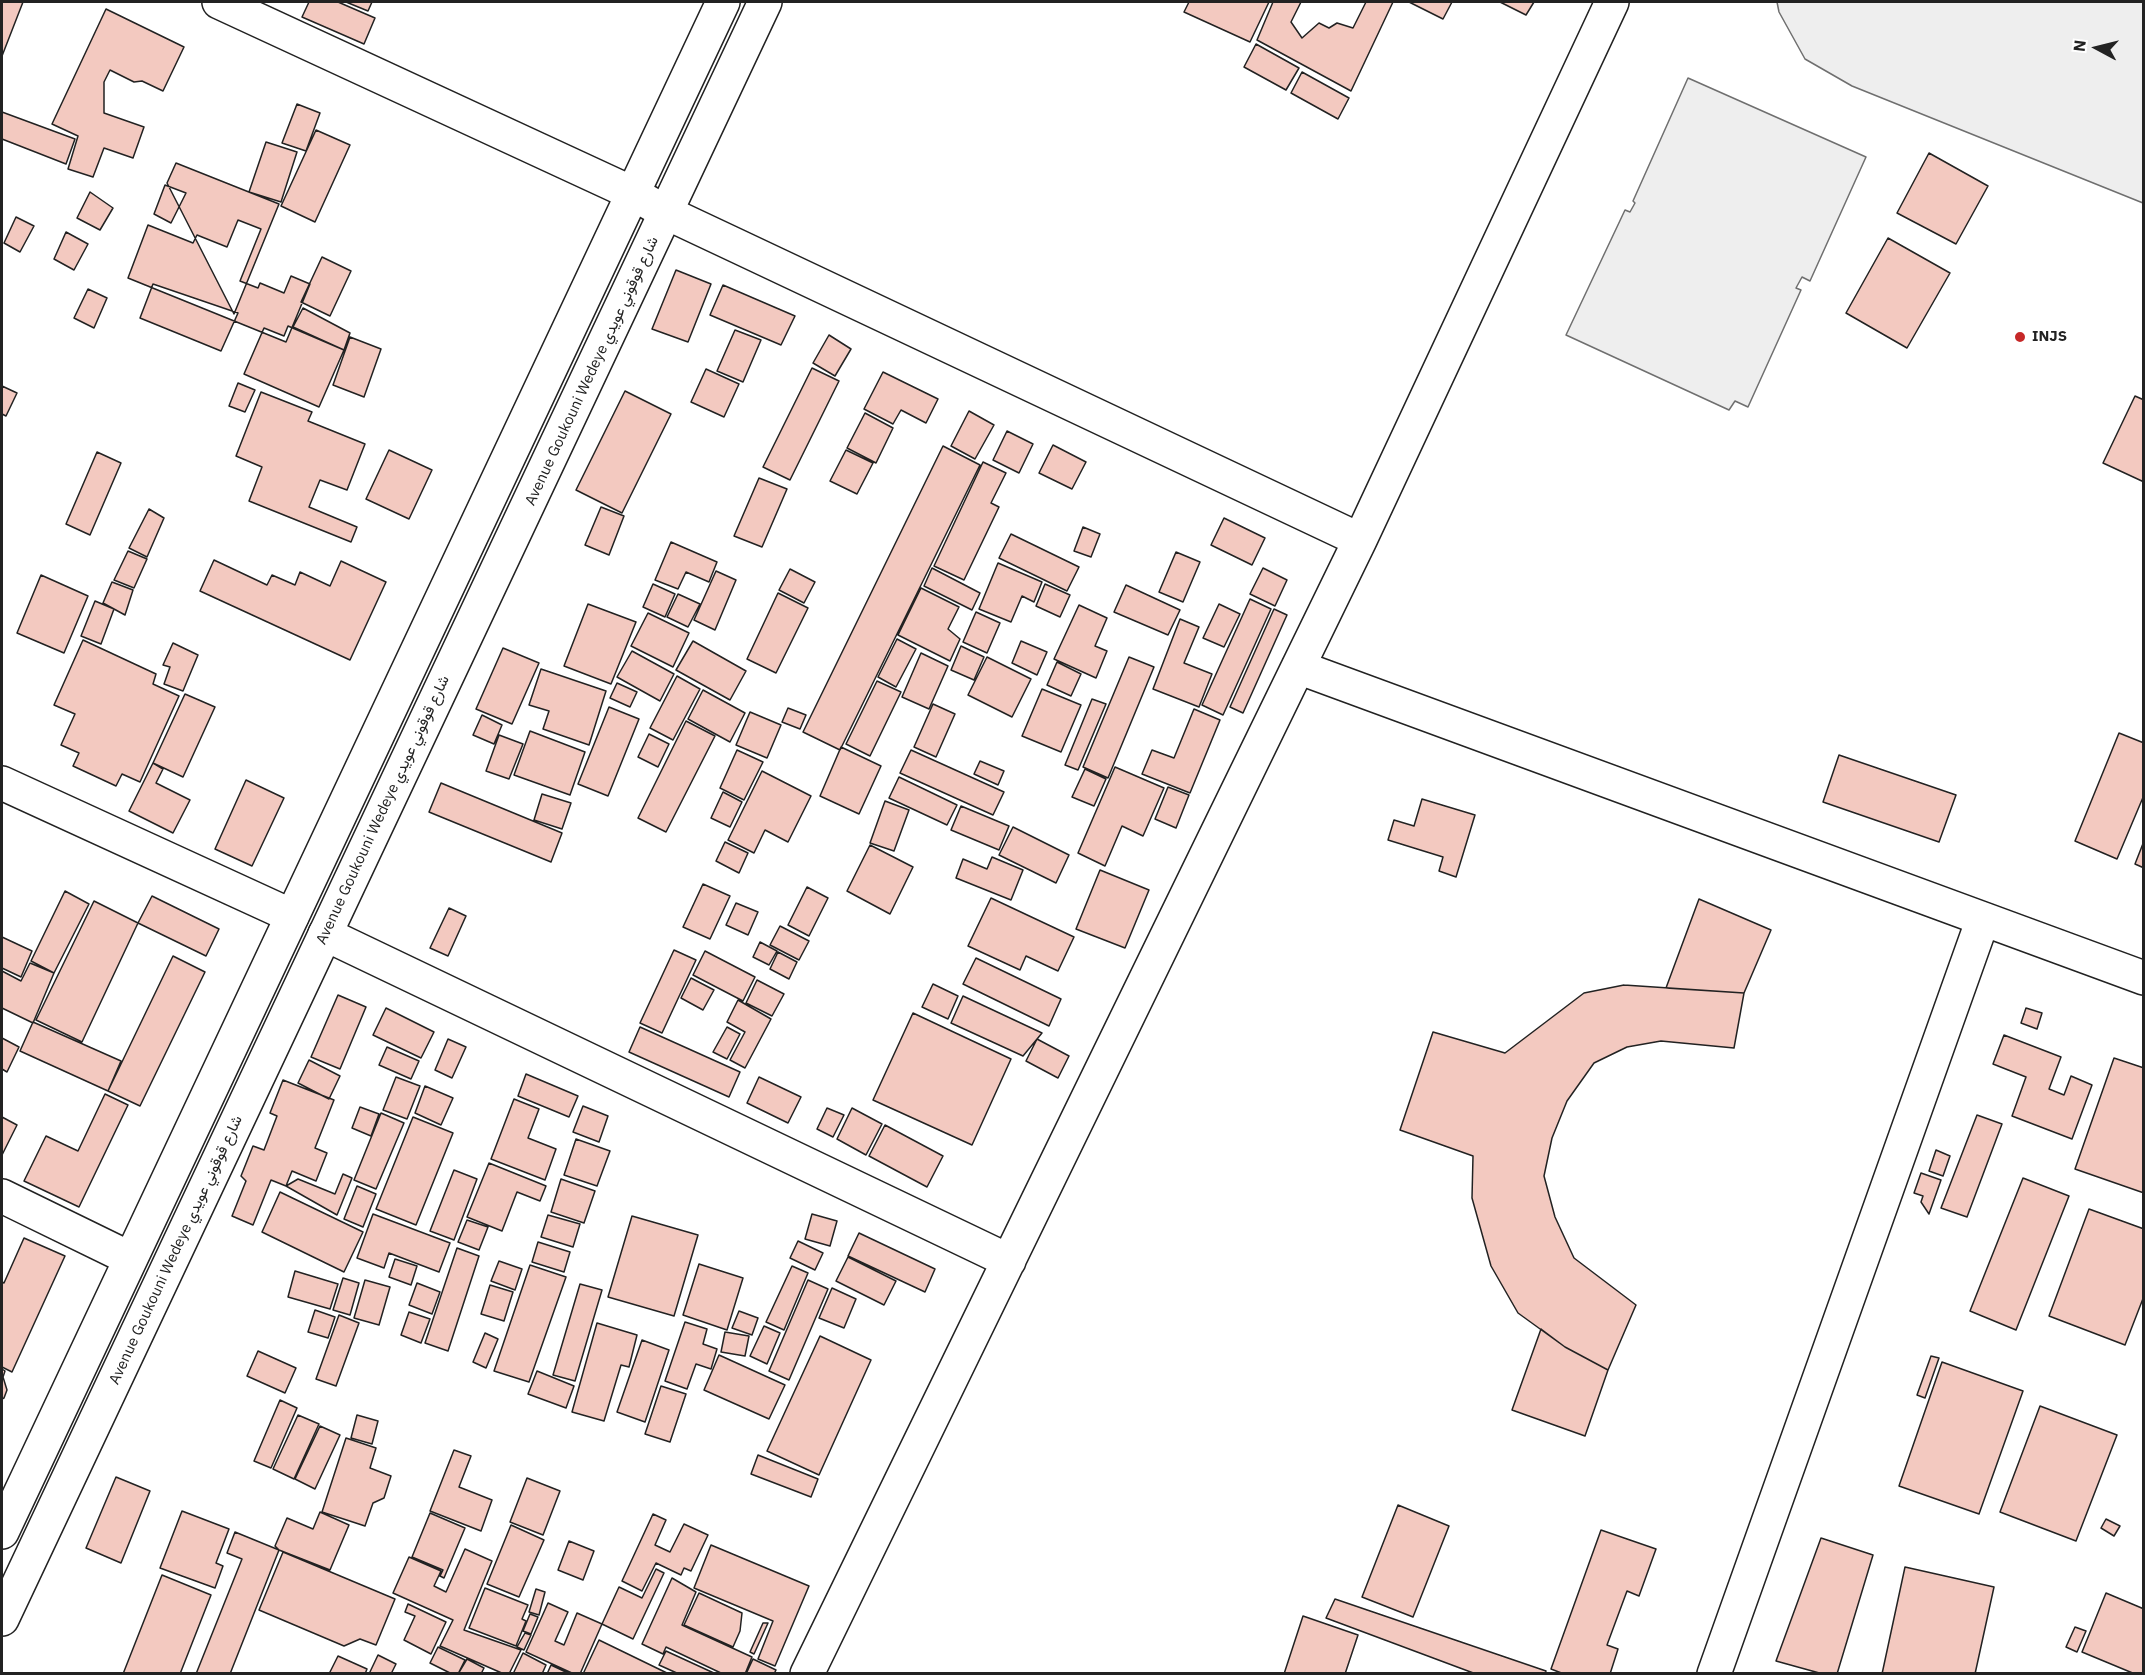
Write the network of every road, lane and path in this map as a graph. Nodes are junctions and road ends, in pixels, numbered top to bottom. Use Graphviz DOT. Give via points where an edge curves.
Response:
graph roads {
  1 [pos="219,2"];
  2 [pos="723,2"];
  3 [pos="765,2"];
  4 [pos="1612,2"];
  5 [pos="632,194"];
  6 [pos="667,213"];
  7 [pos="1360,540"];
  8 [pos="1298,667"];
  9 [pos="2,783"];
  10 [pos="292,916"];
  11 [pos="1983,918"];
  12 [pos="324,934"];
  13 [pos="2144,978"];
  14 [pos="2,1196"];
  15 [pos="129,1258"];
  16 [pos="1009,1261"];
  17 [pos="2,1533"];
  18 [pos="2,1619"];
  19 [pos="807,1674"];
  20 [pos="1714,1674"];
  1 -- 5 [label="street"];
  2 -- 5 [label="street"];
  3 -- 6 [label="street, Avenue Goukouni Wedeye شارع قوقوني عويدي"];
  4 -- 7 [label="street"];
  5 -- 6 [label="street"];
  5 -- 10 [label="street"];
  6 -- 7 [label="street"];
  6 -- 12 [label="street, Avenue Goukouni Wedeye شارع قوقوني عويدي"];
  7 -- 8 [label="street"];
  8 -- 11 [label="street"];
  8 -- 16 [label="street"];
  9 -- 10 [label="street"];
  10 -- 15 [label="street"];
  11 -- 13 [label="street"];
  11 -- 20 [label="street"];
  12 -- 16 [label="street"];
  12 -- 18 [label="street, Avenue Goukouni Wedeye شارع قوقوني عويدي"];
  14 -- 15 [label="street"];
  15 -- 17 [label="street"];
  16 -- 19 [label="street"];
}
